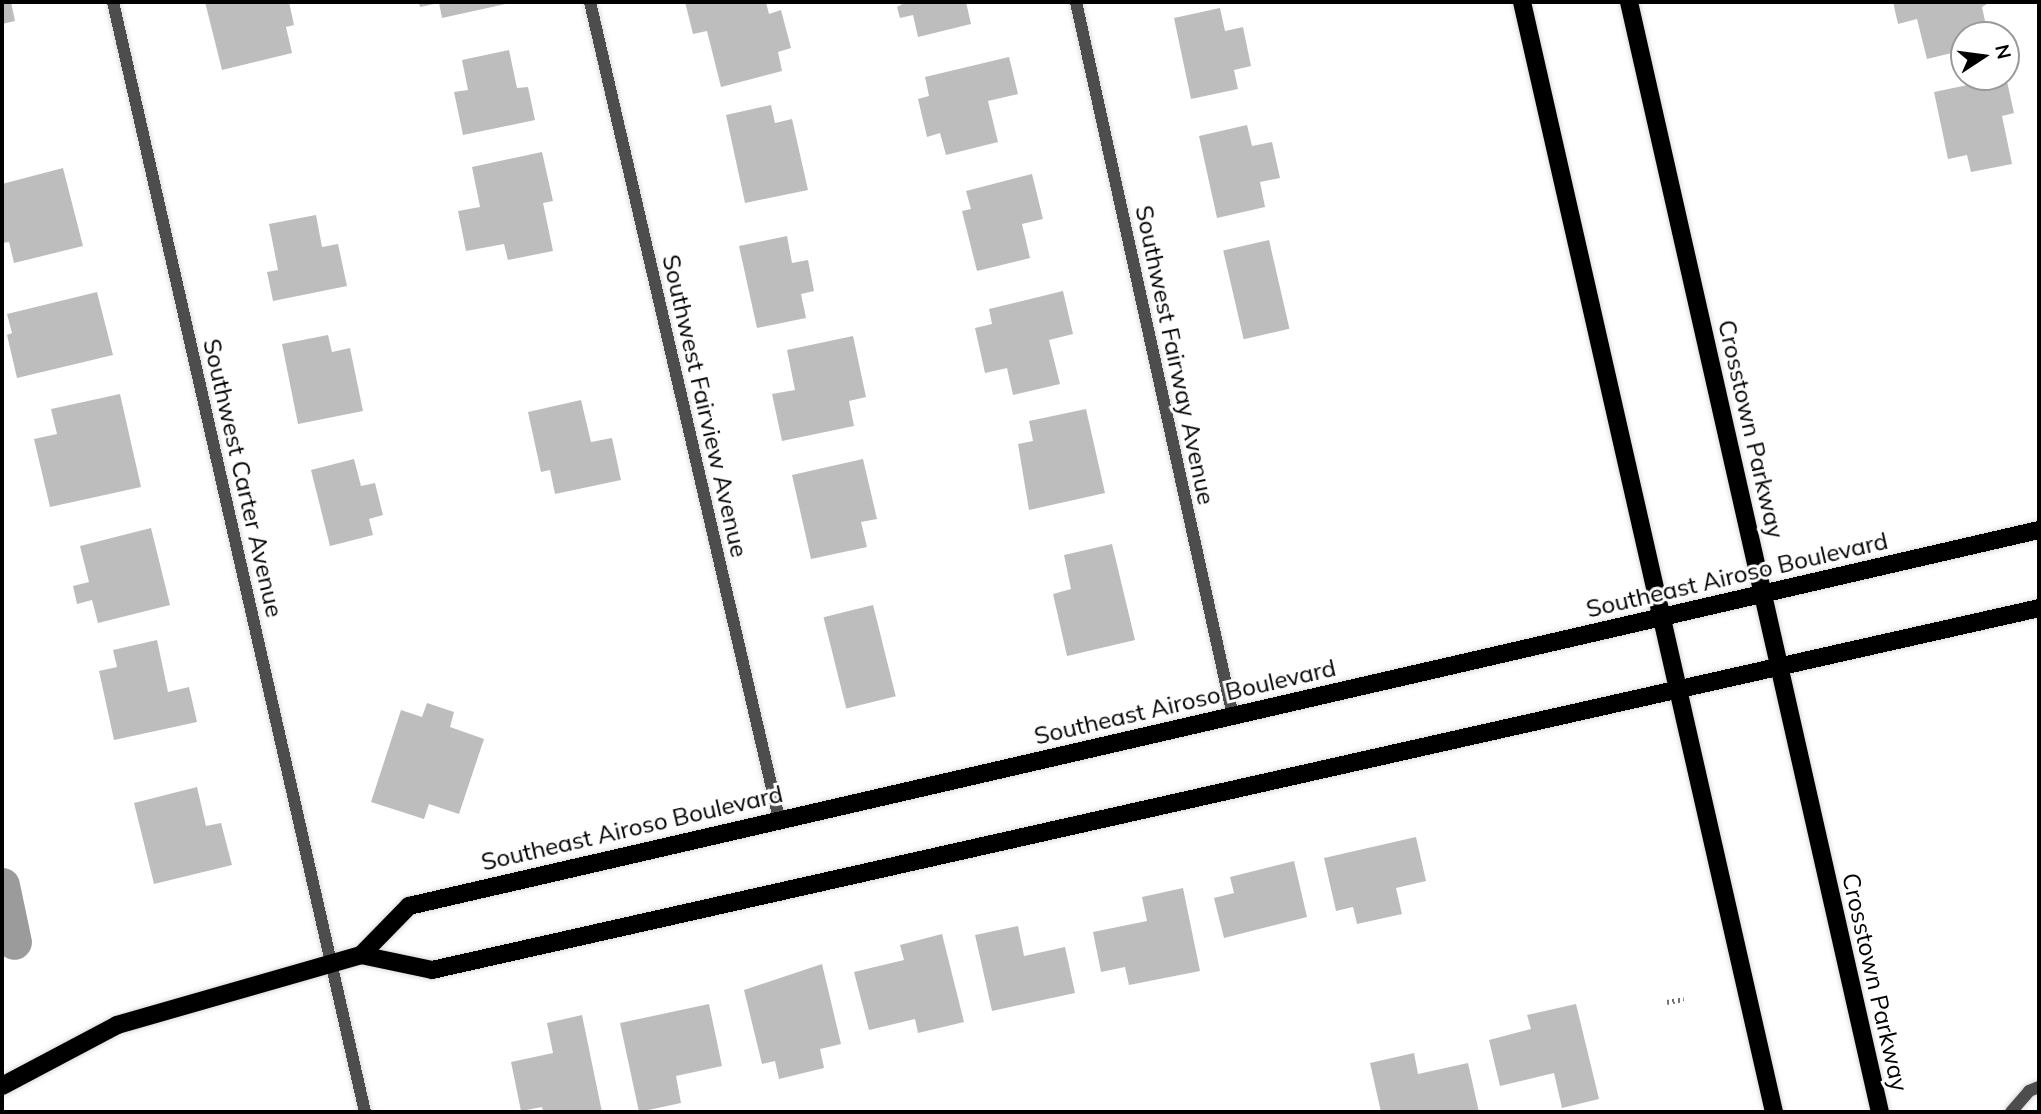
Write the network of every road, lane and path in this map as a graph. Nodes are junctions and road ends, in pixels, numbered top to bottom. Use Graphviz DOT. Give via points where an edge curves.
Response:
graph roads {
  1 [pos="113,2"];
  2 [pos="590,2"];
  3 [pos="1076,2"];
  4 [pos="1522,2"];
  5 [pos="1629,2"];
  6 [pos="2039,530"];
  7 [pos="1763,594"];
  8 [pos="2039,608"];
  9 [pos="1662,618"];
  10 [pos="1778,666"];
  11 [pos="1677,689"];
  12 [pos="1233,716"];
  13 [pos="779,819"];
  14 [pos="360,955"];
  15 [pos="331,964"];
  16 [pos="1684,999"];
  17 [pos="1667,1002"];
  18 [pos="2,1086"];
  19 [pos="2039,1087"];
  20 [pos="365,1112"];
  21 [pos="1774,1112"];
  22 [pos="1880,1112"];
  23 [pos="2011,1112"];
  1 -- 15 [label="street, Southwest Carter Avenue"];
  2 -- 13 [label="street, Southwest Fairview Avenue"];
  3 -- 12 [label="street, Southwest Fairway Avenue"];
  4 -- 9 [label="main road"];
  5 -- 7 [label="main road, Crosstown Parkway"];
  6 -- 7 [label="main road, Southeast Airoso Boulevard"];
  7 -- 9 [label="main road, Southeast Airoso Boulevard"];
  7 -- 10 [label="main road, Crosstown Parkway"];
  8 -- 10 [label="main road, Southeast Airoso Boulevard"];
  9 -- 11 [label="main road"];
  9 -- 12 [label="main road, Southeast Airoso Boulevard"];
  10 -- 11 [label="main road, Southeast Airoso Boulevard"];
  10 -- 22 [label="main road, Crosstown Parkway"];
  11 -- 14 [label="main road, Southeast Airoso Boulevard" via="432,970"];
  11 -- 21 [label="main road"];
  12 -- 13 [label="main road, Southeast Airoso Boulevard"];
  13 -- 14 [label="main road, Southeast Airoso Boulevard" via="409,906"];
  14 -- 15 [label="main road, Southeast Airoso Boulevard"];
  15 -- 18 [label="main road, Southeast Airoso Boulevard" via="117,1025"];
  15 -- 20 [label="street, Southwest Carter Avenue"];
  16 -- 17 [label="path"];
  19 -- 23 [label="street" via="2029,1091"];
}
